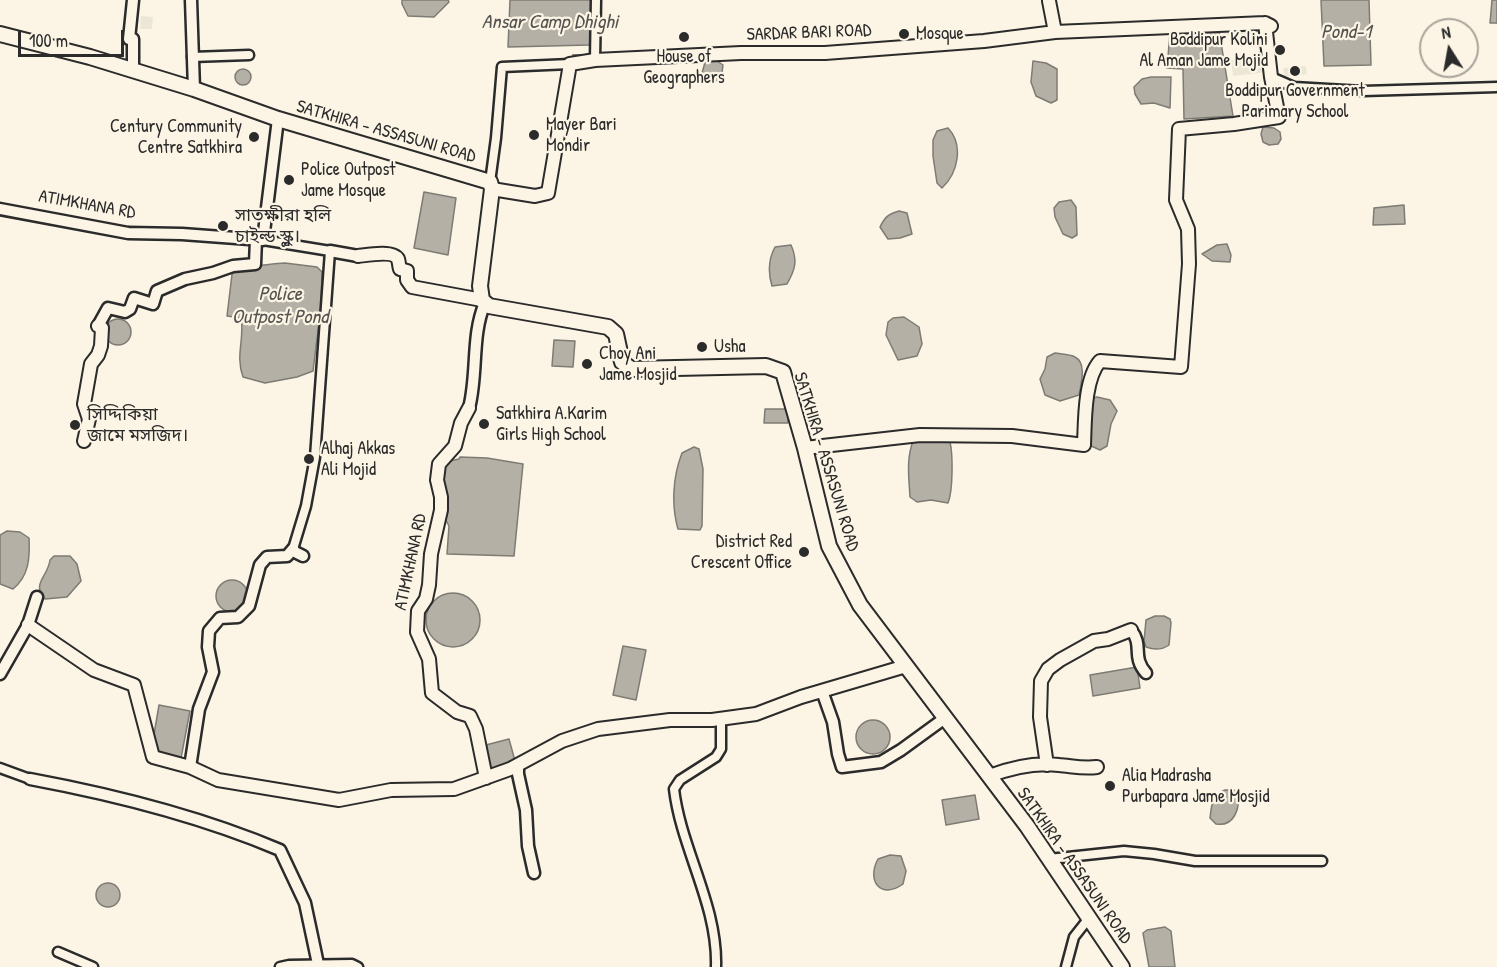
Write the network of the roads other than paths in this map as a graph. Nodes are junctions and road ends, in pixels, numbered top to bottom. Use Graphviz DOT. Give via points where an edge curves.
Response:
graph roads {
  1 [pos="133,0"];
  2 [pos="191,0"];
  3 [pos="596,0"];
  4 [pos="1049,0"];
  5 [pos="1054,32"];
  6 [pos="0,34"];
  7 [pos="249,55"];
  8 [pos="192,57"];
  9 [pos="595,60"];
  10 [pos="570,64"];
  11 [pos="133,70"];
  12 [pos="1271,77"];
  13 [pos="1497,87"];
  14 [pos="194,89"];
  15 [pos="278,119"];
  16 [pos="491,185"];
  17 [pos="0,209"];
  18 [pos="259,239"];
  19 [pos="330,250"];
  20 [pos="358,256"];
  21 [pos="483,301"];
  22 [pos="99,326"];
  23 [pos="470,408"];
  24 [pos="84,441"];
  25 [pos="805,448"];
  26 [pos="293,549"];
  27 [pos="303,556"];
  28 [pos="37,597"];
  29 [pos="28,625"];
  30 [pos="1131,630"];
  31 [pos="906,666"];
  32 [pos="1146,673"];
  33 [pos="0,674"];
  34 [pos="822,691"];
  35 [pos="721,718"];
  36 [pos="945,718"];
  37 [pos="518,765"];
  38 [pos="1047,765"];
  39 [pos="190,766"];
  40 [pos="1097,767"];
  41 [pos="0,768"];
  42 [pos="989,776"];
  43 [pos="486,778"];
  44 [pos="30,779"];
  45 [pos="1049,859"];
  46 [pos="1322,861"];
  47 [pos="534,873"];
  48 [pos="1089,918"];
  49 [pos="58,952"];
  50 [pos="318,964"];
  51 [pos="93,967"];
  52 [pos="280,967"];
  53 [pos="358,967"];
  54 [pos="716,967"];
  55 [pos="1066,967"];
  56 [pos="1122,967"];
  1 -- 11 [label="street" via="129,39 133,39"];
  2 -- 8 [label="street"];
  3 -- 9 [label="street"];
  4 -- 5 [label="main road"];
  5 -- 9 [label="main road, SARDAR BARI ROAD" via="825,53"];
  5 -- 12 [label="main road, SARDAR BARI ROAD" via="1268,25"];
  6 -- 11 [label="main road, SATKHIRA - ASSASUNI ROAD"];
  7 -- 8 [label="street"];
  8 -- 14 [label="street"];
  9 -- 10 [label="main road, SARDAR BARI ROAD"];
  10 -- 16 [label="street" via="502,67"];
  10 -- 16 [label="main road" via="548,193 535,196"];
  11 -- 14 [label="main road, SATKHIRA - ASSASUNI ROAD"];
  12 -- 13 [label="street" via="1294,87 1363,91"];
  12 -- 25 [label="main road" via="1279,117 1179,129 1176,200 1188,229 1189,264 1181,367 1100,362 1095,366 1085,402 1084,446 1012,436 920,435"];
  14 -- 15 [label="main road, SATKHIRA - ASSASUNI ROAD"];
  15 -- 16 [label="main road, SATKHIRA - ASSASUNI ROAD"];
  15 -- 18 [label="street"];
  16 -- 21 [label="main road" via="480,286"];
  17 -- 18 [label="street, ATIMKHANA RD" via="128,233"];
  18 -- 19 [label="street"];
  18 -- 22 [label="street" via="255,264 185,279 157,291 153,304 134,298 125,312 108,308"];
  19 -- 20 [label="street"];
  19 -- 26 [label="street" via="315,457"];
  20 -- 21 [label="main road" via="395,256 400,269 407,271 412,287"];
  21 -- 23 [label="street, ATIMKHANA RD"];
  21 -- 25 [label="main road, SATKHIRA - ASSASUNI ROAD" via="489,306 608,327 616,334 622,362 632,369 766,366 783,372"];
  22 -- 24 [label="main road" via="101,346 91,364 84,404 89,419"];
  23 -- 43 [label="main road, ATIMKHANA RD" via="455,446 439,464 441,510 426,599 418,611 417,632 429,659 432,693 457,712 470,716"];
  25 -- 31 [label="main road, SATKHIRA - ASSASUNI ROAD" via="829,546 860,605"];
  26 -- 27 [label="street"];
  26 -- 39 [label="street" via="287,556 271,555 263,560 249,606 238,617 216,620 209,631 213,672 199,709"];
  28 -- 29 [label="street"];
  29 -- 33 [label="street"];
  29 -- 39 [label="main road" via="94,670 134,685 153,757"];
  30 -- 32 [label="street" via="1137,638 1138,665"];
  30 -- 38 [label="main road" via="1094,641 1048,669 1041,681"];
  31 -- 34 [label="main road"];
  31 -- 36 [label="main road, SATKHIRA - ASSASUNI ROAD"];
  34 -- 35 [label="main road" via="756,714"];
  34 -- 36 [label="street" via="842,767 881,762"];
  35 -- 37 [label="main road" via="598,729 562,741"];
  35 -- 54 [label="street" via="721,749 716,757 680,780 674,789 710,918"];
  36 -- 42 [label="main road, SATKHIRA - ASSASUNI ROAD"];
  37 -- 43 [label="main road"];
  37 -- 47 [label="street"];
  38 -- 40 [label="main road"];
  38 -- 42 [label="main road"];
  39 -- 43 [label="main road" via="218,780 339,800 391,790 454,789"];
  41 -- 44 [label="street"];
  42 -- 45 [label="main road, SATKHIRA - ASSASUNI ROAD"];
  44 -- 50 [label="street" via="155,807 234,831 280,850 305,903"];
  45 -- 46 [label="street" via="1124,851 1195,861"];
  45 -- 48 [label="main road, SATKHIRA - ASSASUNI ROAD"];
  48 -- 55 [label="street" via="1074,937"];
  48 -- 56 [label="main road, SATKHIRA - ASSASUNI ROAD"];
  49 -- 51 [label="street"];
  50 -- 52 [label="street"];
  50 -- 53 [label="street"];
}
